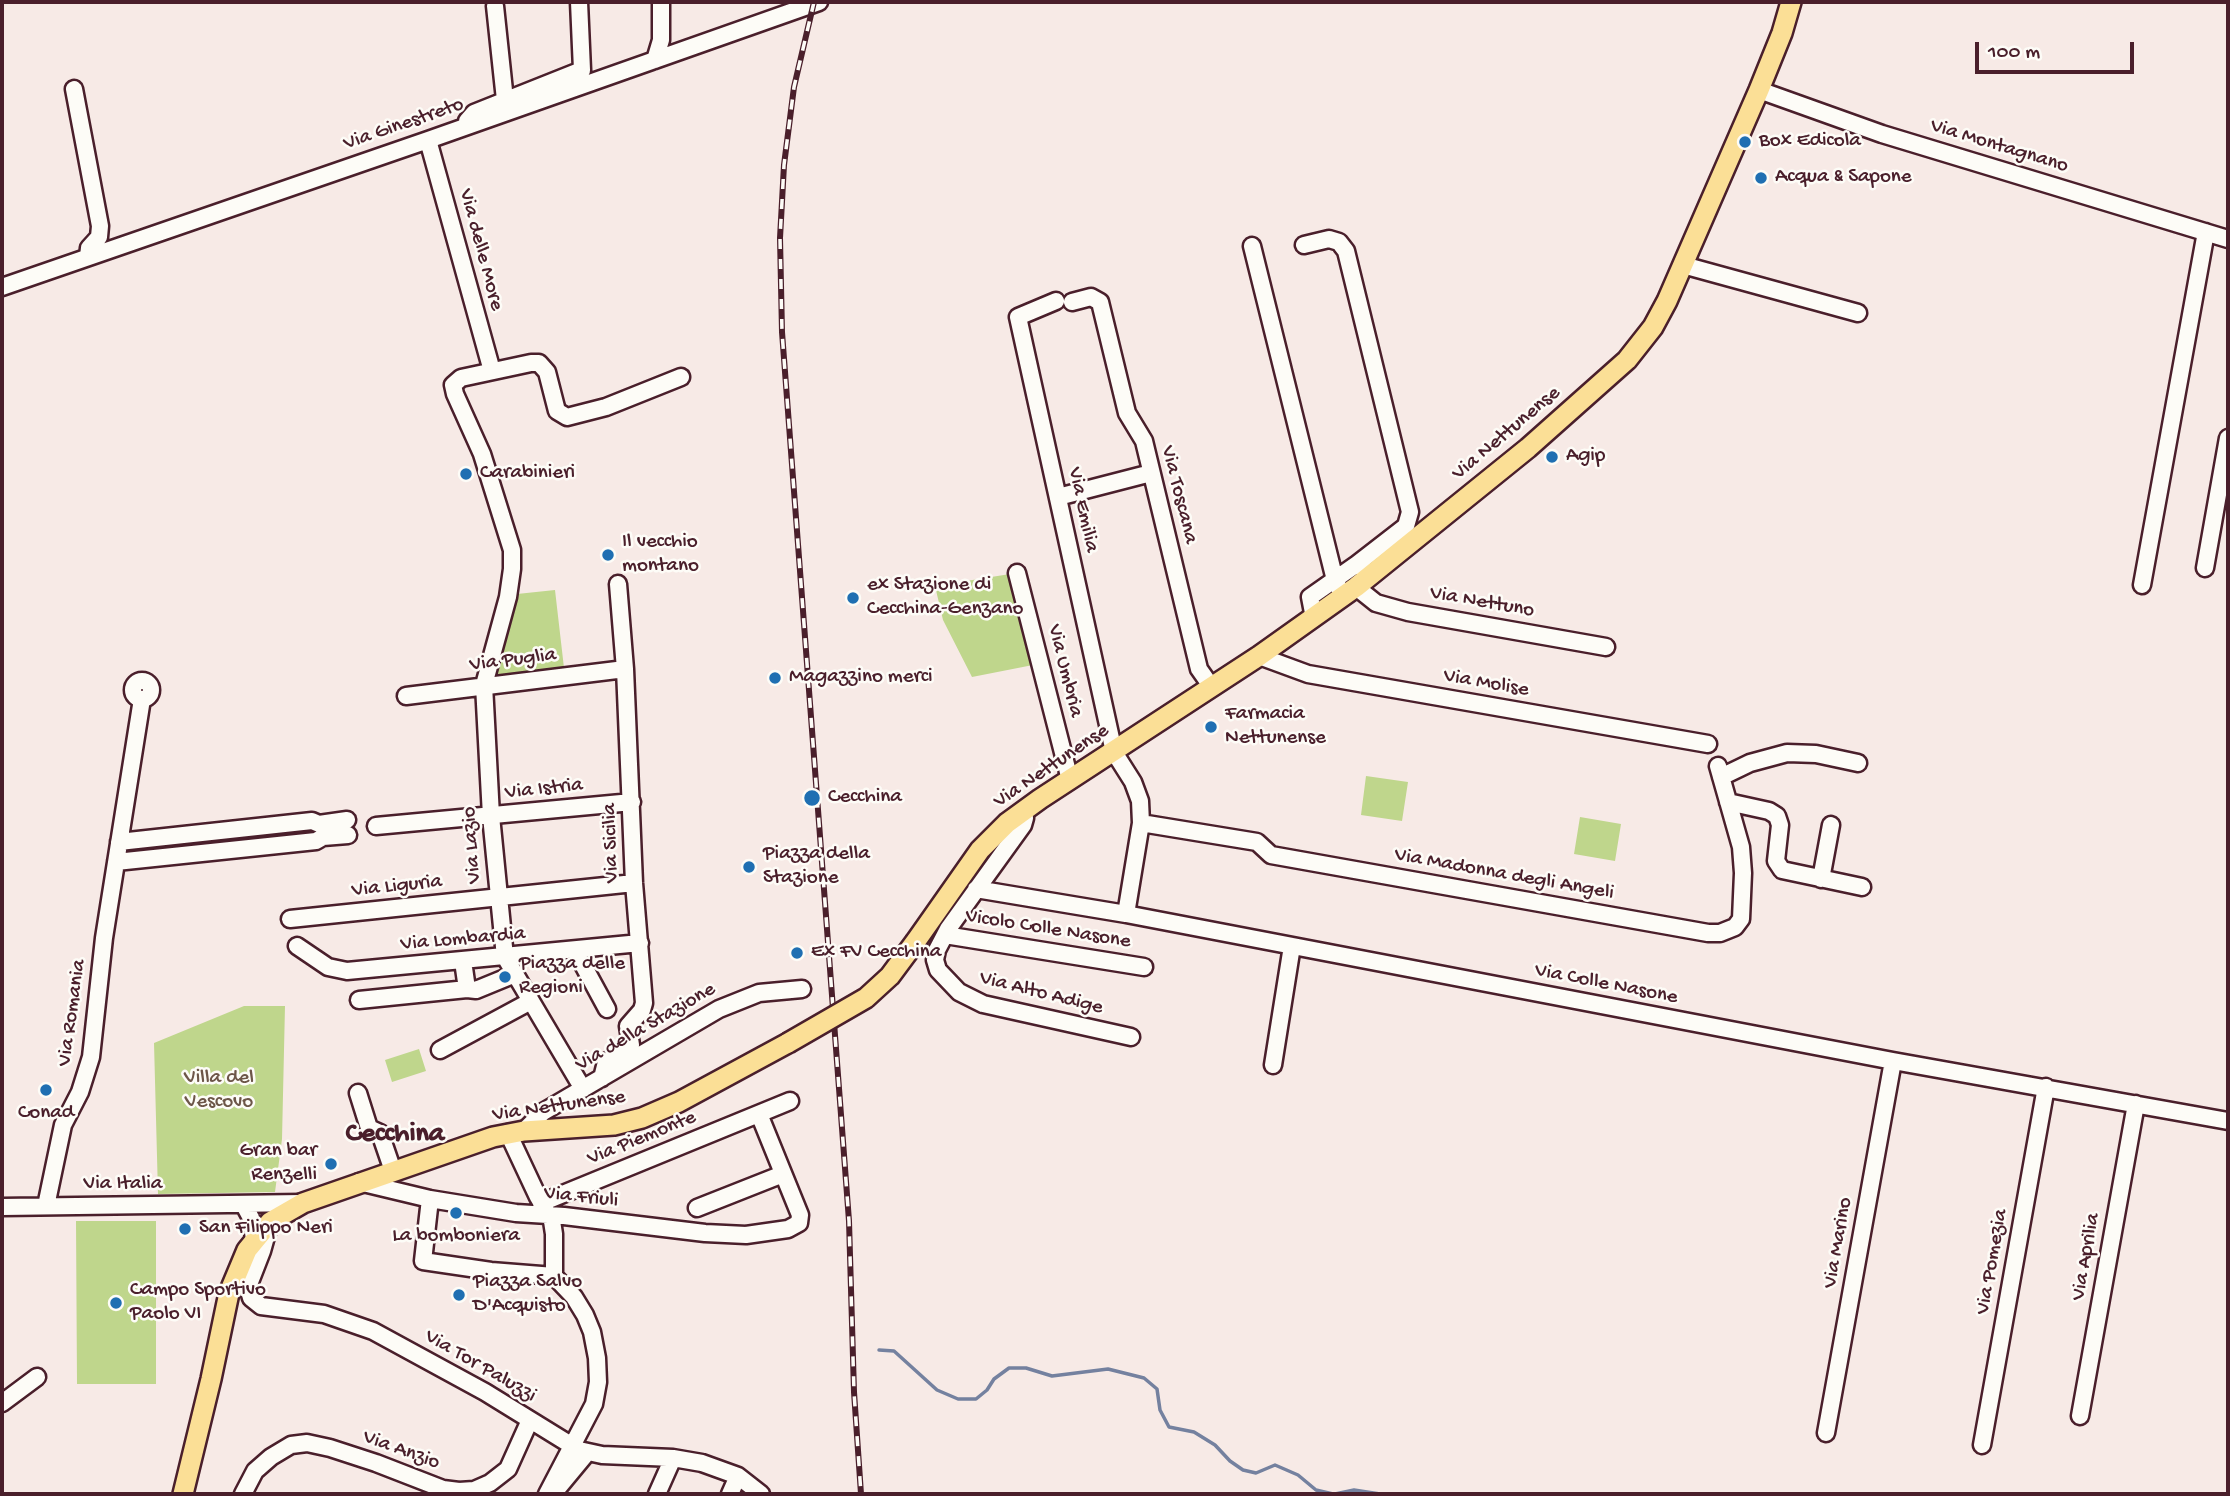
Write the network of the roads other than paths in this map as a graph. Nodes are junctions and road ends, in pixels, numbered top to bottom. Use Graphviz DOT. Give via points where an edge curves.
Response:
graph roads {
  1 [pos="579,2"];
  2 [pos="662,2"];
  3 [pos="819,2"];
  4 [pos="1791,2"];
  5 [pos="495,6"];
  6 [pos="793,6"];
  7 [pos="656,60"];
  8 [pos="74,89"];
  9 [pos="1759,90"];
  10 [pos="505,100"];
  11 [pos="466,127"];
  12 [pos="428,140"];
  13 [pos="2206,232"];
  14 [pos="2228,239"];
  15 [pos="1304,245"];
  16 [pos="1252,246"];
  17 [pos="88,257"];
  18 [pos="1683,265"];
  19 [pos="2,287"];
  20 [pos="1064,301"];
  21 [pos="1858,313"];
  22 [pos="492,371"];
  23 [pos="681,377"];
  24 [pos="2228,438"];
  25 [pos="1151,473"];
  26 [pos="1058,498"];
  27 [pos="2205,568"];
  28 [pos="1364,570"];
  29 [pos="1017,573"];
  30 [pos="618,584"];
  31 [pos="2143,585"];
  32 [pos="1345,588"];
  33 [pos="1606,647"];
  34 [pos="1259,656"];
  35 [pos="625,669"];
  36 [pos="484,685"];
  37 [pos="1211,686"];
  38 [pos="406,696"];
  39 [pos="142,699"];
  40 [pos="1708,744"];
  41 [pos="1114,752"];
  42 [pos="1858,762"];
  43 [pos="1070,780"];
  44 [pos="632,802"];
  45 [pos="1728,802"];
  46 [pos="1022,811"];
  47 [pos="124,813"];
  48 [pos="491,816"];
  49 [pos="1141,823"];
  50 [pos="1831,825"];
  51 [pos="376,826"];
  52 [pos="141,839"];
  53 [pos="119,842"];
  54 [pos="116,862"];
  55 [pos="1821,879"];
  56 [pos="635,883"];
  57 [pos="1862,887"];
  58 [pos="976,889"];
  59 [pos="498,897"];
  60 [pos="1126,914"];
  61 [pos="290,919"];
  62 [pos="945,935"];
  63 [pos="640,943"];
  64 [pos="297,946"];
  65 [pos="1292,946"];
  66 [pos="575,950"];
  67 [pos="505,957"];
  68 [pos="463,961"];
  69 [pos="1143,967"];
  70 [pos="515,974"];
  71 [pos="467,989"];
  72 [pos="802,989"];
  73 [pos="359,1000"];
  74 [pos="531,1001"];
  75 [pos="607,1009"];
  76 [pos="1131,1037"];
  77 [pos="440,1050"];
  78 [pos="1893,1061"];
  79 [pos="1272,1065"];
  80 [pos="602,1078"];
  81 [pos="2046,1087"];
  82 [pos="583,1089"];
  83 [pos="358,1093"];
  84 [pos="790,1101"];
  85 [pos="2136,1104"];
  86 [pos="759,1114"];
  87 [pos="2228,1121"];
  88 [pos="516,1132"];
  89 [pos="393,1171"];
  90 [pos="783,1174"];
  91 [pos="359,1182"];
  92 [pos="430,1199"];
  93 [pos="303,1203"];
  94 [pos="244,1205"];
  95 [pos="46,1206"];
  96 [pos="2,1207"];
  97 [pos="697,1208"];
  98 [pos="552,1211"];
  99 [pos="270,1222"];
  100 [pos="254,1239"];
  101 [pos="554,1276"];
  102 [pos="37,1377"];
  103 [pos="2,1403"];
  104 [pos="2080,1416"];
  105 [pos="530,1420"];
  106 [pos="1826,1433"];
  107 [pos="1982,1445"];
  108 [pos="579,1450"];
  109 [pos="673,1458"];
  110 [pos="738,1476"];
  111 [pos="183,1494"];
  112 [pos="243,1494"];
  113 [pos="548,1494"];
  114 [pos="657,1494"];
  115 [pos="730,1494"];
  116 [pos="761,1494"];
  1 -- 10 [label="street" via="582,70"];
  2 -- 7 [label="street"];
  3 -- 6 [label="street, Via Ginestreto"];
  4 -- 9 [label="main road, Via Nettunense"];
  5 -- 10 [label="street"];
  6 -- 7 [label="street, Via Ginestreto"];
  7 -- 11 [label="street, Via Ginestreto"];
  8 -- 17 [label="street" via="100,226"];
  9 -- 13 [label="street, Via Montagnano" via="1882,134"];
  9 -- 18 [label="main road, Via Nettunense"];
  10 -- 11 [label="street" via="472,114"];
  11 -- 12 [label="street, Via Ginestreto"];
  12 -- 17 [label="street, Via Ginestreto"];
  12 -- 22 [label="street, Via delle More"];
  13 -- 14 [label="street, Via Montagnano"];
  13 -- 31 [label="street"];
  15 -- 28 [label="street" via="1329,239 1346,251 1410,512 1406,526"];
  16 -- 32 [label="street"];
  17 -- 19 [label="street, Via Ginestreto"];
  18 -- 21 [label="street"];
  18 -- 28 [label="main road, Via Nettunense" via="1653,327 1619,368 1528,448"];
  20 -- 25 [label="street, Via Toscana" via="1091,297 1100,302 1127,413 1142,437"];
  20 -- 26 [label="street, Via Emilia" via="1018,317"];
  22 -- 23 [label="street" via="533,362 542,365 556,409 565,417 606,407"];
  22 -- 36 [label="street, Via Lazio" via="459,379 453,388 478,443 512,550 511,579"];
  24 -- 27 [label="street"];
  25 -- 26 [label="street"];
  25 -- 37 [label="street, Via Toscana" via="1199,669"];
  26 -- 41 [label="street, Via Emilia"];
  28 -- 32 [label="main road, Via Nettunense"];
  29 -- 43 [label="street, Via Umbria"];
  30 -- 35 [label="street, Via Sicilia"];
  32 -- 33 [label="street, Via Nettuno" via="1408,612"];
  32 -- 34 [label="main road, Via Nettunense" via="1314,618"];
  34 -- 37 [label="main road, Via Nettunense"];
  34 -- 40 [label="street, Via Molise" via="1308,674"];
  35 -- 36 [label="street, Via Puglia"];
  35 -- 44 [label="street, Via Sicilia"];
  36 -- 38 [label="street, Via Puglia"];
  36 -- 48 [label="street, Via Lazio"];
  37 -- 41 [label="main road, Via Nettunense"];
  39 -- 47 [label="street, Via Romania"];
  41 -- 43 [label="main road, Via Nettunense"];
  41 -- 49 [label="street" via="1135,786"];
  42 -- 45 [label="street, Via Madonna degli Angeli" via="1787,754 1720,772"];
  43 -- 46 [label="main road, Via Nettunense"];
  44 -- 48 [label="street, Via Istria"];
  44 -- 56 [label="street, Via Sicilia"];
  45 -- 49 [label="street, Via Madonna degli Angeli" via="1742,855 1742,913 1735,927 1716,934 1270,855 1257,842"];
  45 -- 55 [label="street" via="1775,814 1780,825 1779,867"];
  46 -- 58 [label="street" via="1023,825"];
  46 -- 88 [label="main road, Via Nettunense, bridge" via="980,850 896,968 873,993 845,1012 642,1118 614,1125"];
  47 -- 52 [label="street"];
  47 -- 53 [label="street, Via Romania"];
  48 -- 51 [label="street, Via Istria"];
  48 -- 59 [label="street, Via Lazio"];
  49 -- 60 [label="street"];
  50 -- 55 [label="street"];
  52 -- 53 [label="street"];
  52 -- 54 [label="street" via="312,821 347,827 316,841"];
  53 -- 54 [label="street, Via Romania"];
  54 -- 95 [label="street, Via Romania" via="91,1057 64,1125"];
  55 -- 57 [label="street"];
  56 -- 59 [label="street, Via Liguria"];
  56 -- 63 [label="street, Via Sicilia"];
  58 -- 60 [label="street, Via Colle Nasone"];
  58 -- 62 [label="street"];
  59 -- 61 [label="street, Via Liguria"];
  59 -- 67 [label="street, Via Lazio"];
  60 -- 65 [label="street, Via Colle Nasone"];
  62 -- 69 [label="street, Vicolo Colle Nasone"];
  62 -- 76 [label="street, Via Alto Adige" via="937,950 938,970 966,997"];
  63 -- 66 [label="street, Via Lombardia"];
  63 -- 80 [label="street, Via Sicilia" via="643,1007 628,1026 631,1045 606,1062"];
  64 -- 68 [label="street, Via Lombardia" via="343,971"];
  65 -- 78 [label="street, Via Colle Nasone"];
  65 -- 79 [label="street"];
  66 -- 67 [label="street, Via Lombardia"];
  66 -- 75 [label="street"];
  67 -- 68 [label="street, Via Lombardia"];
  67 -- 70 [label="street, Via Lazio"];
  68 -- 71 [label="street"];
  70 -- 71 [label="street" via="476,990"];
  70 -- 74 [label="street, Via Lazio"];
  71 -- 73 [label="street"];
  72 -- 80 [label="street, Via della Stazione" via="759,993 732,1002"];
  74 -- 77 [label="street"];
  74 -- 82 [label="street, Via Lazio"];
  78 -- 81 [label="street, Via Colle Nasone"];
  78 -- 106 [label="street, Via Marino"];
  80 -- 82 [label="street, Via della Stazione"];
  81 -- 85 [label="street, Via Colle Nasone"];
  81 -- 107 [label="street, Via Pomezia"];
  82 -- 88 [label="street, Via della Stazione"];
  83 -- 89 [label="street" via="369,1128 380,1133"];
  84 -- 86 [label="street, Via Piemonte"];
  85 -- 87 [label="street, Via Colle Nasone"];
  85 -- 104 [label="street, Via Aprilia"];
  86 -- 90 [label="street"];
  86 -- 98 [label="street, Via Piemonte" via="556,1195"];
  88 -- 89 [label="main road, Via Nettunense"];
  88 -- 98 [label="street"];
  89 -- 91 [label="main road, Via Nettunense"];
  90 -- 97 [label="street"];
  90 -- 98 [label="street, Via Friuli" via="800,1215 799,1223 788,1229 738,1235"];
  91 -- 92 [label="street, Via Friuli"];
  91 -- 93 [label="main road, Via Nettunense"];
  92 -- 98 [label="street, Via Friuli" via="516,1213"];
  92 -- 101 [label="street" via="423,1261"];
  93 -- 94 [label="street, Via Italia"];
  93 -- 99 [label="main road, Via Nettunense"];
  94 -- 95 [label="street, Via Italia"];
  94 -- 100 [label="street"];
  95 -- 96 [label="street, Via Italia"];
  98 -- 101 [label="street"];
  99 -- 100 [label="main road, Via Nettunense"];
  99 -- 105 [label="street, Via Tor Paluzzi" via="248,1287 251,1297 264,1307 324,1314 373,1331"];
  100 -- 111 [label="main road, Via Nettunense" via="229,1293"];
  101 -- 108 [label="street" via="585,1315 597,1357 594,1404"];
  102 -- 103 [label="street"];
  105 -- 108 [label="street, Via Tor Paluzzi"];
  105 -- 112 [label="street, Via Anzio" via="508,1469 474,1490 438,1487 307,1443 271,1457 252,1476"];
  108 -- 109 [label="street, Via Tor Paluzzi"];
  108 -- 113 [label="street" via="561,1486"];
  109 -- 110 [label="street, Via Tor Paluzzi"];
  109 -- 114 [label="street"];
  110 -- 115 [label="street"];
  110 -- 116 [label="street, Via Tor Paluzzi"];
}
